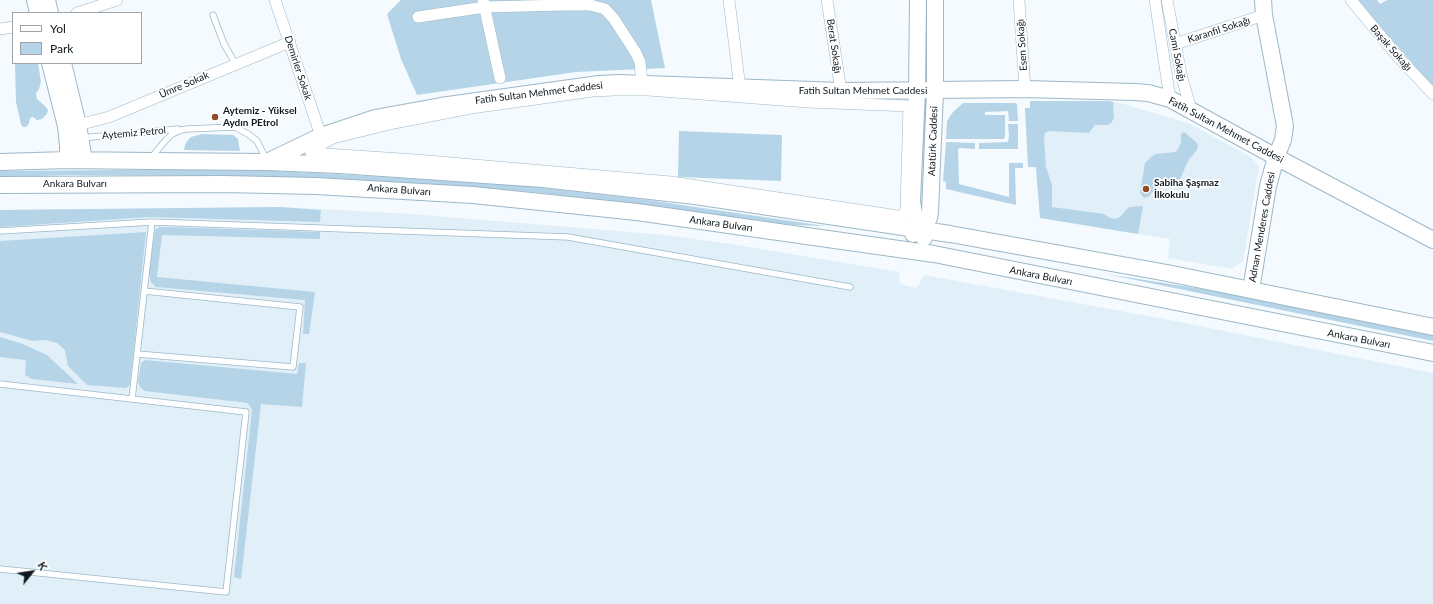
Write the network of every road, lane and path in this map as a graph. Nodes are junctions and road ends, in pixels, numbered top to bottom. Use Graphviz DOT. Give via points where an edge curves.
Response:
graph roads {
  1 [pos="35,0"];
  2 [pos="47,0"];
  3 [pos="116,0"];
  4 [pos="275,0"];
  5 [pos="729,0"];
  6 [pos="827,0"];
  7 [pos="918,0"];
  8 [pos="935,0"];
  9 [pos="1019,0"];
  10 [pos="1155,0"];
  11 [pos="1168,0"];
  12 [pos="1351,0"];
  13 [pos="484,3"];
  14 [pos="1263,8"];
  15 [pos="38,12"];
  16 [pos="50,12"];
  17 [pos="79,12"];
  18 [pos="213,15"];
  19 [pos="418,17"];
  20 [pos="12,28"];
  21 [pos="0,29"];
  22 [pos="290,42"];
  23 [pos="1175,44"];
  24 [pos="50,64"];
  25 [pos="63,64"];
  26 [pos="235,64"];
  27 [pos="500,78"];
  28 [pos="642,84"];
  29 [pos="740,88"];
  30 [pos="1025,89"];
  31 [pos="840,91"];
  32 [pos="917,91"];
  33 [pos="935,91"];
  34 [pos="1433,94"];
  35 [pos="1170,99"];
  36 [pos="808,102"];
  37 [pos="1191,110"];
  38 [pos="187,128"];
  39 [pos="79,131"];
  40 [pos="321,136"];
  41 [pos="1276,157"];
  42 [pos="68,160"];
  43 [pos="84,160"];
  44 [pos="149,161"];
  45 [pos="0,162"];
  46 [pos="267,162"];
  47 [pos="0,185"];
  48 [pos="152,222"];
  49 [pos="919,230"];
  50 [pos="0,231"];
  51 [pos="1433,240"];
  52 [pos="892,248"];
  53 [pos="934,254"];
  54 [pos="850,287"];
  55 [pos="1251,290"];
  56 [pos="144,291"];
  57 [pos="1433,327"];
  58 [pos="1433,353"];
  59 [pos="137,354"];
  60 [pos="0,384"];
  61 [pos="132,399"];
  62 [pos="0,569"];
  1 -- 15 [label="main road"];
  2 -- 16 [label="main road"];
  3 -- 17 [label="street"];
  4 -- 22 [label="street, Demirler Sokak"];
  5 -- 29 [label="street"];
  6 -- 31 [label="street, Berat Sokağı"];
  7 -- 32 [label="main road, Atatürk Caddesi"];
  8 -- 33 [label="main road, Atatürk Caddesi"];
  9 -- 30 [label="street, Esen Sokağı"];
  10 -- 35 [label="street, Cami Sokağı"];
  11 -- 23 [label="street, Cami Sokağı"];
  12 -- 34 [label="street, Başak Sokağı"];
  13 -- 19 [label="street"];
  13 -- 27 [label="street"];
  13 -- 28 [label="street" via="590,5 605,9 636,53 640,62"];
  14 -- 23 [label="street, Karanfil Sokağı"];
  14 -- 41 [label="main road, Adnan Menderes Caddesi" via="1285,126"];
  18 -- 26 [label="lane"];
  20 -- 21 [label="street"];
  22 -- 26 [label="street, Ümre Sokak"];
  22 -- 40 [label="street, Demirler Sokak"];
  23 -- 37 [label="street, Cami Sokağı"];
  24 -- 42 [label="main road" via="66,126"];
  25 -- 39 [label="main road"];
  26 -- 39 [label="street, Ümre Sokak"];
  28 -- 29 [label="main road, Fatih Sultan Mehmet Caddesi"];
  28 -- 40 [label="main road, Fatih Sultan Mehmet Caddesi" via="599,84 441,106 375,118"];
  29 -- 31 [label="main road, Fatih Sultan Mehmet Caddesi"];
  30 -- 33 [label="main road, Fatih Sultan Mehmet Caddesi"];
  30 -- 35 [label="main road, Fatih Sultan Mehmet Caddesi" via="1135,92"];
  31 -- 32 [label="main road, Fatih Sultan Mehmet Caddesi"];
  32 -- 33 [label="main road, Fatih Sultan Mehmet Caddesi"];
  32 -- 49 [label="main road, Atatürk Caddesi" via="912,201"];
  33 -- 49 [label="main road, Atatürk Caddesi" via="930,212"];
  35 -- 37 [label="main road, Fatih Sultan Mehmet Caddesi"];
  36 -- 36 [label="street" via="909,106 906,208 901,216 671,182 424,160 311,153 311,150 333,138 394,123 471,108 593,91 648,90"];
  37 -- 41 [label="main road, Fatih Sultan Mehmet Caddesi"];
  38 -- 39 [label="lane, Aytemiz Petrol"];
  38 -- 44 [label="lane, Aytemiz Petrol" via="165,140"];
  38 -- 46 [label="lane, Aytemiz Petrol" via="241,129 257,141"];
  39 -- 43 [label="main road"];
  40 -- 46 [label="main road, Fatih Sultan Mehmet Caddesi"];
  41 -- 51 [label="main road, Fatih Sultan Mehmet Caddesi"];
  41 -- 55 [label="main road, Adnan Menderes Caddesi" via="1268,186"];
  42 -- 43 [label="main road, Ankara Bulvarı"];
  42 -- 45 [label="main road, Ankara Bulvarı"];
  43 -- 44 [label="main road, Ankara Bulvarı"];
  44 -- 46 [label="main road, Ankara Bulvarı"];
  46 -- 49 [label="main road, Ankara Bulvarı" via="559,181 695,196"];
  47 -- 52 [label="main road, Ankara Bulvarı" via="224,184 465,194 637,212"];
  48 -- 50 [label="lane"];
  48 -- 54 [label="lane" via="568,237"];
  48 -- 56 [label="lane"];
  49 -- 52 [label="main road, Atatürk Caddesi"];
  49 -- 53 [label="main road, Atatürk Caddesi"];
  49 -- 55 [label="main road, Ankara Bulvarı"];
  52 -- 53 [label="main road, Ankara Bulvarı"];
  53 -- 58 [label="main road, Ankara Bulvarı"];
  55 -- 57 [label="main road, Ankara Bulvarı"];
  56 -- 59 [label="lane"];
  56 -- 59 [label="lane" via="300,307 293,368"];
  59 -- 61 [label="lane"];
  60 -- 61 [label="lane"];
  61 -- 62 [label="lane" via="246,412 226,592"];
}
